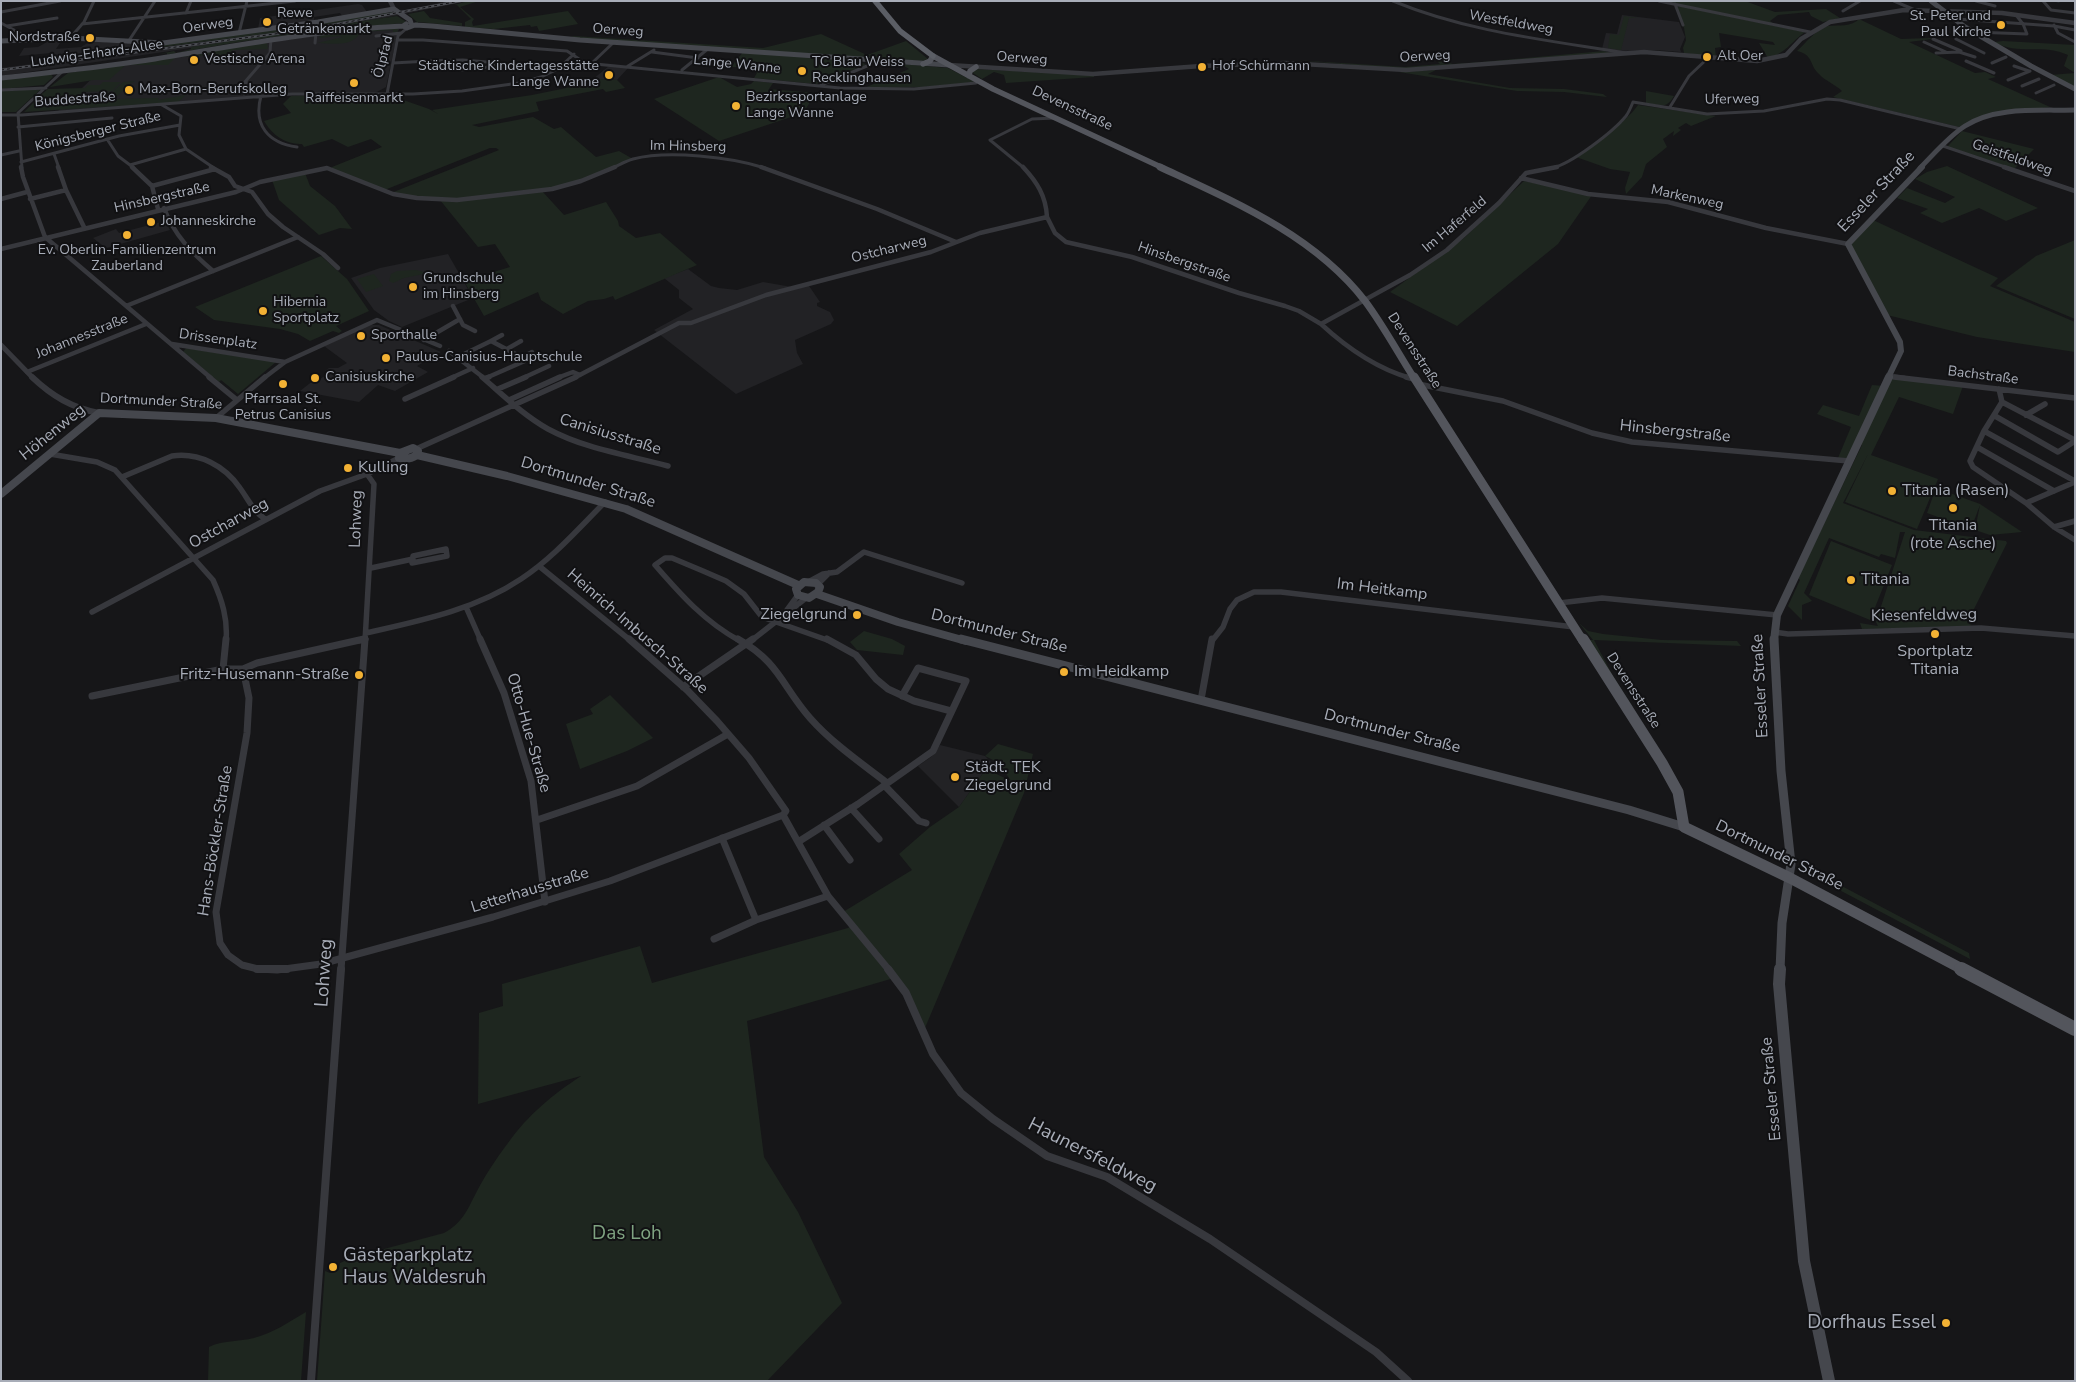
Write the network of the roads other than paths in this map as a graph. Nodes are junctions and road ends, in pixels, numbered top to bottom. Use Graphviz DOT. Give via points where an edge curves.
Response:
graph roads {
  1 [pos="60,1"];
  2 [pos="94,1"];
  3 [pos="155,1"];
  4 [pos="191,1"];
  5 [pos="247,1"];
  6 [pos="295,1"];
  7 [pos="390,1"];
  8 [pos="875,1"];
  9 [pos="1393,1"];
  10 [pos="1659,1"];
  11 [pos="1860,1"];
  12 [pos="1894,1"];
  13 [pos="1931,1"];
  14 [pos="1976,1"];
  15 [pos="1994,1"];
  16 [pos="2044,1"];
  17 [pos="15,3"];
  18 [pos="1675,4"];
  19 [pos="1995,6"];
  20 [pos="245,8"];
  21 [pos="12,10"];
  22 [pos="1916,10"];
  23 [pos="1941,10"];
  24 [pos="1844,11"];
  25 [pos="1,12"];
  26 [pos="398,12"];
  27 [pos="186,13"];
  28 [pos="2002,13"];
  29 [pos="2075,13"];
  30 [pos="2016,15"];
  31 [pos="145,17"];
  32 [pos="57,18"];
  33 [pos="1957,19"];
  34 [pos="2051,19"];
  35 [pos="411,22"];
  36 [pos="1,23"];
  37 [pos="2075,23"];
  38 [pos="82,24"];
  39 [pos="2023,24"];
  40 [pos="1683,25"];
  41 [pos="7,26"];
  42 [pos="2054,26"];
  43 [pos="405,27"];
  44 [pos="2075,30"];
  45 [pos="1810,32"];
  46 [pos="1974,32"];
  47 [pos="239,33"];
  48 [pos="316,33"];
  49 [pos="401,33"];
  50 [pos="376,36"];
  51 [pos="70,38"];
  52 [pos="271,39"];
  53 [pos="1933,39"];
  54 [pos="1956,39"];
  55 [pos="26,40"];
  56 [pos="396,40"];
  57 [pos="1,41"];
  58 [pos="128,42"];
  59 [pos="1924,42"];
  60 [pos="2075,42"];
  61 [pos="316,43"];
  62 [pos="613,43"];
  63 [pos="658,46"];
  64 [pos="709,48"];
  65 [pos="652,52"];
  66 [pos="1628,53"];
  67 [pos="1947,53"];
  68 [pos="1966,53"];
  69 [pos="1984,53"];
  70 [pos="574,54"];
  71 [pos="1936,54"];
  72 [pos="933,56"];
  73 [pos="1975,57"];
  74 [pos="2006,57"];
  75 [pos="698,58"];
  76 [pos="1708,58"];
  77 [pos="876,60"];
  78 [pos="429,61"];
  79 [pos="1966,61"];
  80 [pos="393,62"];
  81 [pos="566,62"];
  82 [pos="585,63"];
  83 [pos="592,63"];
  84 [pos="1992,63"];
  85 [pos="923,64"];
  86 [pos="949,65"];
  87 [pos="628,66"];
  88 [pos="976,67"];
  89 [pos="2007,68"];
  90 [pos="63,70"];
  91 [pos="682,70"];
  92 [pos="1994,73"];
  93 [pos="969,76"];
  94 [pos="1,78"];
  95 [pos="2039,79"];
  96 [pos="2008,80"];
  97 [pos="976,84"];
  98 [pos="2054,85"];
  99 [pos="820,86"];
  100 [pos="2022,86"];
  101 [pos="46,88"];
  102 [pos="388,89"];
  103 [pos="2075,89"];
  104 [pos="1,90"];
  105 [pos="2036,93"];
  106 [pos="244,94"];
  107 [pos="373,94"];
  108 [pos="387,94"];
  109 [pos="261,96"];
  110 [pos="162,104"];
  111 [pos="1670,106"];
  112 [pos="2075,110"];
  113 [pos="1,115"];
  114 [pos="18,115"];
  115 [pos="112,118"];
  116 [pos="1057,118"];
  117 [pos="180,125"];
  118 [pos="18,127"];
  119 [pos="1961,129"];
  120 [pos="107,139"];
  121 [pos="1943,146"];
  122 [pos="297,147"];
  123 [pos="186,149"];
  124 [pos="19,151"];
  125 [pos="1,154"];
  126 [pos="54,154"];
  127 [pos="21,162"];
  128 [pos="130,165"];
  129 [pos="327,168"];
  130 [pos="215,169"];
  131 [pos="1526,172"];
  132 [pos="1521,178"];
  133 [pos="152,186"];
  134 [pos="244,189"];
  135 [pos="66,190"];
  136 [pos="2075,191"];
  137 [pos="27,192"];
  138 [pos="1,199"];
  139 [pos="30,199"];
  140 [pos="164,208"];
  141 [pos="158,209"];
  142 [pos="1047,217"];
  143 [pos="84,227"];
  144 [pos="45,237"];
  145 [pos="298,237"];
  146 [pos="956,242"];
  147 [pos="1848,244"];
  148 [pos="1,249"];
  149 [pos="338,268"];
  150 [pos="213,271"];
  151 [pos="1365,301"];
  152 [pos="126,306"];
  153 [pos="453,306"];
  154 [pos="460,319"];
  155 [pos="146,324"];
  156 [pos="1322,324"];
  157 [pos="476,330"];
  158 [pos="502,335"];
  159 [pos="424,340"];
  160 [pos="491,341"];
  161 [pos="521,341"];
  162 [pos="170,344"];
  163 [pos="1,345"];
  164 [pos="440,346"];
  165 [pos="507,349"];
  166 [pos="449,351"];
  167 [pos="532,352"];
  168 [pos="458,357"];
  169 [pos="523,357"];
  170 [pos="285,362"];
  171 [pos="549,366"];
  172 [pos="473,368"];
  173 [pos="27,372"];
  174 [pos="580,376"];
  175 [pos="1889,376"];
  176 [pos="486,378"];
  177 [pos="1416,381"];
  178 [pos="498,389"];
  179 [pos="1999,389"];
  180 [pos="2075,398"];
  181 [pos="405,399"];
  182 [pos="237,400"];
  183 [pos="510,400"];
  184 [pos="2002,402"];
  185 [pos="2045,404"];
  186 [pos="516,406"];
  187 [pos="99,413"];
  188 [pos="2026,415"];
  189 [pos="1995,416"];
  190 [pos="216,418"];
  191 [pos="1984,431"];
  192 [pos="2075,441"];
  193 [pos="1977,447"];
  194 [pos="381,449"];
  195 [pos="416,452"];
  196 [pos="2058,452"];
  197 [pos="50,454"];
  198 [pos="400,455"];
  199 [pos="2052,455"];
  200 [pos="1849,461"];
  201 [pos="381,466"];
  202 [pos="668,466"];
  203 [pos="367,474"];
  204 [pos="122,477"];
  205 [pos="2075,481"];
  206 [pos="2054,491"];
  207 [pos="1,494"];
  208 [pos="605,502"];
  209 [pos="2026,503"];
  210 [pos="265,519"];
  211 [pos="2075,521"];
  212 [pos="2054,526"];
  213 [pos="2075,540"];
  214 [pos="195,558"];
  215 [pos="412,559"];
  216 [pos="539,566"];
  217 [pos="371,568"];
  218 [pos="962,583"];
  219 [pos="815,586"];
  220 [pos="801,593"];
  221 [pos="1559,603"];
  222 [pos="466,607"];
  223 [pos="92,612"];
  224 [pos="1777,615"];
  225 [pos="775,624"];
  226 [pos="1574,627"];
  227 [pos="1774,632"];
  228 [pos="366,636"];
  229 [pos="2075,636"];
  230 [pos="748,643"];
  231 [pos="223,669"];
  232 [pos="243,669"];
  233 [pos="683,687"];
  234 [pos="92,696"];
  235 [pos="902,696"];
  236 [pos="1200,700"];
  237 [pos="951,711"];
  238 [pos="728,734"];
  239 [pos="886,784"];
  240 [pos="851,808"];
  241 [pos="783,815"];
  242 [pos="537,820"];
  243 [pos="926,823"];
  244 [pos="824,824"];
  245 [pos="1684,827"];
  246 [pos="722,838"];
  247 [pos="879,839"];
  248 [pos="798,842"];
  249 [pos="850,860"];
  250 [pos="1790,878"];
  251 [pos="828,896"];
  252 [pos="545,902"];
  253 [pos="756,920"];
  254 [pos="714,939"];
  255 [pos="342,958"];
  256 [pos="2075,1029"];
  257 [pos="311,1381"];
  258 [pos="1408,1381"];
  259 [pos="1829,1381"];
  1 -- 21 [label="street"];
  2 -- 38 [label="street"];
  3 -- 31 [label="street"];
  4 -- 27 [label="street"];
  5 -- 20 [label="street"];
  6 -- 20 [label="street"];
  7 -- 26 [label="street"];
  8 -- 72 [label="highway" via="900,31"];
  9 -- 66 [label="street, Westfeldweg" via="1475,30"];
  10 -- 18 [label="street"];
  11 -- 24 [label="street"];
  12 -- 22 [label="street"];
  13 -- 23 [label="main road"];
  14 -- 19 [label="street"];
  15 -- 19 [label="street"];
  16 -- 29 [label="street" via="2051,10"];
  17 -- 21 [label="street"];
  18 -- 40 [label="street"];
  18 -- 45 [label="street"];
  19 -- 28 [label="street"];
  20 -- 27 [label="street"];
  20 -- 47 [label="street"];
  21 -- 25 [label="street"];
  22 -- 23 [label="street, Oerweg"];
  22 -- 45 [label="street, Oerweg" via="1833,21"];
  23 -- 28 [label="street, Oerweg"];
  23 -- 46 [label="main road"];
  26 -- 35 [label="main road, Oerweg"];
  26 -- 47 [label="main road, Oerweg"];
  27 -- 31 [label="street"];
  28 -- 30 [label="street, Oerweg"];
  30 -- 34 [label="street, Oerweg"];
  30 -- 39 [label="street"];
  31 -- 38 [label="street"];
  31 -- 58 [label="street"];
  32 -- 41 [label="street"];
  33 -- 39 [label="street"];
  34 -- 37 [label="street, Oerweg"];
  34 -- 42 [label="street"];
  35 -- 43 [label="main road, Ludwig-Erhard-Allee"];
  35 -- 64 [label="main road, Oerweg" via="460,29"];
  36 -- 41 [label="street"];
  38 -- 51 [label="street"];
  39 -- 42 [label="street"];
  39 -- 46 [label="street" via="2027,34"];
  41 -- 55 [label="street" via="27,36"];
  42 -- 44 [label="street"];
  42 -- 60 [label="street" via="2058,33"];
  43 -- 48 [label="main road, Ludwig-Erhard-Allee"];
  43 -- 49 [label="street, Ölpfad"];
  45 -- 76 [label="street, Oerweg" via="1779,58 1746,62"];
  46 -- 103 [label="main road"];
  47 -- 58 [label="main road, Oerweg" via="163,43"];
  48 -- 52 [label="main road, Ludwig-Erhard-Allee"];
  48 -- 61 [label="street"];
  49 -- 50 [label="street"];
  49 -- 56 [label="street, Ölpfad"];
  51 -- 55 [label="main road, Oerweg"];
  51 -- 58 [label="main road, Oerweg"];
  52 -- 90 [label="main road, Ludwig-Erhard-Allee"];
  52 -- 106 [label="street" via="270,53 244,83 251,83"];
  53 -- 68 [label="street"];
  54 -- 69 [label="street"];
  55 -- 57 [label="main road, Oerweg"];
  56 -- 70 [label="street"];
  56 -- 80 [label="street, Ölpfad"];
  59 -- 67 [label="street"];
  62 -- 83 [label="street"];
  63 -- 65 [label="street"];
  64 -- 75 [label="street"];
  64 -- 77 [label="main road, Oerweg"];
  65 -- 75 [label="street"];
  65 -- 87 [label="street"];
  66 -- 76 [label="street, Oerweg" via="1659,52"];
  66 -- 88 [label="street, Oerweg" via="1406,70 1285,63 1093,74"];
  67 -- 68 [label="street"];
  67 -- 71 [label="street"];
  68 -- 73 [label="street"];
  70 -- 81 [label="street, Buddestraße"];
  70 -- 82 [label="street"];
  72 -- 85 [label="main road"];
  72 -- 86 [label="main road, Devensstraße"];
  74 -- 84 [label="street"];
  75 -- 91 [label="street"];
  76 -- 111 [label="street" via="1689,76"];
  77 -- 85 [label="main road, Oerweg"];
  77 -- 99 [label="street"];
  78 -- 78 [label="street" via="436,67 489,67 499,63"];
  78 -- 80 [label="street"];
  79 -- 92 [label="street"];
  80 -- 102 [label="street, Ölpfad"];
  81 -- 82 [label="street, Lange Wanne"];
  81 -- 108 [label="street, Buddestraße" via="549,73 519,83 446,92"];
  82 -- 83 [label="street, Lange Wanne"];
  83 -- 87 [label="street, Lange Wanne"];
  85 -- 86 [label="main road, Oerweg"];
  86 -- 88 [label="street, Oerweg"];
  86 -- 93 [label="main road, Devensstraße"];
  87 -- 99 [label="street, Lange Wanne"];
  88 -- 93 [label="main road" via="970,70"];
  89 -- 96 [label="street" via="2015,65 2030,71"];
  90 -- 94 [label="main road, Ludwig-Erhard-Allee"];
  90 -- 101 [label="street"];
  93 -- 116 [label="main road, Devensstraße"];
  95 -- 100 [label="street"];
  97 -- 99 [label="street, Lange Wanne" via="886,89"];
  98 -- 105 [label="street"];
  101 -- 104 [label="street"];
  101 -- 114 [label="street"];
  102 -- 107 [label="street, Buddestraße"];
  102 -- 108 [label="street, Ölpfad"];
  107 -- 108 [label="street, Buddestraße"];
  107 -- 109 [label="street, Buddestraße"];
  109 -- 110 [label="street, Buddestraße"];
  109 -- 122 [label="street" via="257,115 262,128 277,141"];
  110 -- 114 [label="street, Buddestraße"];
  110 -- 117 [label="street" via="181,116"];
  111 -- 119 [label="street, Uferweg" via="1707,114 1764,111 1826,99 1840,100"];
  111 -- 131 [label="street, Uferweg" via="1633,102 1626,115 1580,154 1557,167"];
  112 -- 119 [label="main road, Esseler Straße" via="1987,116"];
  113 -- 114 [label="street, Buddestraße"];
  114 -- 118 [label="street"];
  115 -- 118 [label="street, Buddestraße"];
  116 -- 142 [label="street" via="1032,119 990,140 1034,180 1046,204"];
  116 -- 151 [label="main road, Devensstraße" via="1266,217 1310,247"];
  117 -- 120 [label="street, Königsberger Straße"];
  117 -- 123 [label="street" via="179,135"];
  118 -- 124 [label="street"];
  119 -- 121 [label="main road, Esseler Straße"];
  120 -- 126 [label="street, Königsberger Straße"];
  120 -- 128 [label="street" via="118,156"];
  121 -- 136 [label="street, Geistfeldweg"];
  121 -- 147 [label="main road, Esseler Straße"];
  123 -- 128 [label="street"];
  123 -- 130 [label="street"];
  124 -- 125 [label="street"];
  124 -- 127 [label="street"];
  126 -- 127 [label="street, Königsberger Straße"];
  126 -- 135 [label="street"];
  127 -- 137 [label="street"];
  128 -- 133 [label="street"];
  129 -- 134 [label="street, Hinsbergstraße" via="260,182"];
  129 -- 146 [label="street, Im Hinsberg" via="393,194 457,200 557,188 642,157 720,157 779,173"];
  130 -- 133 [label="street"];
  130 -- 134 [label="street" via="229,177 235,186"];
  131 -- 132 [label="street, Im Haferfeld"];
  132 -- 147 [label="street, Markenweg" via="1588,194 1668,202 1766,228"];
  132 -- 151 [label="street, Im Haferfeld" via="1499,203 1447,250"];
  133 -- 141 [label="street"];
  134 -- 140 [label="street, Hinsbergstraße"];
  134 -- 145 [label="street" via="252,192 268,214"];
  135 -- 139 [label="street"];
  135 -- 143 [label="street"];
  137 -- 138 [label="street"];
  137 -- 139 [label="street"];
  139 -- 144 [label="street"];
  140 -- 141 [label="street, Hinsbergstraße"];
  140 -- 150 [label="street" via="177,236"];
  141 -- 143 [label="street, Hinsbergstraße"];
  142 -- 146 [label="street, Ostcharweg"];
  142 -- 156 [label="street, Hinsbergstraße" via="1055,233 1066,242 1132,257 1285,306"];
  143 -- 144 [label="street, Hinsbergstraße"];
  144 -- 148 [label="street, Hinsbergstraße"];
  144 -- 152 [label="street"];
  145 -- 149 [label="street"];
  145 -- 150 [label="street"];
  146 -- 174 [label="street, Ostcharweg" via="938,250 766,295 691,323 679,323"];
  147 -- 175 [label="main road, Esseler Straße" via="1900,342 1901,351"];
  150 -- 152 [label="street"];
  151 -- 156 [label="street"];
  151 -- 177 [label="main road, Devensstraße"];
  152 -- 155 [label="street"];
  153 -- 154 [label="street"];
  154 -- 157 [label="street" via="463,325"];
  154 -- 159 [label="street"];
  155 -- 162 [label="street"];
  155 -- 173 [label="street, Johannesstraße"];
  156 -- 177 [label="street, Hinsbergstraße" via="1348,348 1372,363"];
  158 -- 160 [label="street"];
  159 -- 164 [label="street"];
  159 -- 170 [label="street" via="376,320"];
  160 -- 165 [label="street"];
  160 -- 168 [label="street"];
  161 -- 165 [label="street"];
  162 -- 170 [label="street, Drissenplatz"];
  162 -- 182 [label="street, Drissenplatz"];
  163 -- 173 [label="street, Dortmunder Straße"];
  165 -- 169 [label="street"];
  166 -- 168 [label="street, Canisiusstraße"];
  167 -- 169 [label="street"];
  168 -- 172 [label="street, Canisiusstraße"];
  169 -- 176 [label="street" via="527,360"];
  170 -- 182 [label="street, Drissenplatz"];
  171 -- 178 [label="street"];
  172 -- 176 [label="street, Canisiusstraße"];
  172 -- 181 [label="street"];
  173 -- 187 [label="street, Dortmunder Straße" via="48,393 83,410"];
  174 -- 183 [label="street, Ostcharweg" via="568,373"];
  174 -- 186 [label="street, Ostcharweg"];
  175 -- 179 [label="street, Bachstraße"];
  175 -- 200 [label="main road, Esseler Straße"];
  176 -- 178 [label="street, Canisiusstraße"];
  177 -- 200 [label="street, Hinsbergstraße" via="1463,395 1502,401 1592,433 1632,442"];
  177 -- 221 [label="main road, Devensstraße"];
  178 -- 183 [label="street, Canisiusstraße"];
  179 -- 180 [label="street, Bachstraße"];
  179 -- 184 [label="street"];
  182 -- 190 [label="street, Drissenplatz"];
  183 -- 186 [label="street, Canisiusstraße"];
  184 -- 188 [label="street"];
  184 -- 189 [label="street"];
  185 -- 188 [label="street"];
  186 -- 195 [label="street, Ostcharweg"];
  186 -- 202 [label="street, Canisiusstraße" via="568,438"];
  187 -- 190 [label="main road, Dortmunder Straße"];
  187 -- 197 [label="main road, Höhenweg"];
  188 -- 192 [label="street"];
  189 -- 191 [label="street"];
  189 -- 196 [label="street"];
  190 -- 194 [label="main road, Dortmunder Straße"];
  191 -- 193 [label="street"];
  191 -- 205 [label="street"];
  192 -- 196 [label="street"];
  193 -- 206 [label="street"];
  193 -- 209 [label="street" via="1970,461 1973,467"];
  194 -- 198 [label="main road, Dortmunder Straße"];
  194 -- 201 [label="street" via="385,456"];
  195 -- 198 [label="main road, Dortmunder Straße" via="408,460"];
  195 -- 208 [label="main road, Dortmunder Straße"];
  196 -- 199 [label="street"];
  197 -- 204 [label="street" via="97,462"];
  197 -- 207 [label="main road, Höhenweg"];
  198 -- 201 [label="street, Ostcharweg"];
  200 -- 224 [label="main road, Esseler Straße"];
  201 -- 203 [label="street, Ostcharweg"];
  203 -- 210 [label="street, Ostcharweg" via="320,491"];
  203 -- 217 [label="street, Lohweg" via="374,484"];
  204 -- 210 [label="street" via="173,455 212,463 232,475 258,516"];
  204 -- 214 [label="street"];
  205 -- 206 [label="street"];
  206 -- 209 [label="street"];
  208 -- 216 [label="street"];
  208 -- 220 [label="main road, Dortmunder Straße" via="651,518"];
  209 -- 212 [label="street"];
  210 -- 214 [label="street, Ostcharweg"];
  211 -- 212 [label="street"];
  212 -- 213 [label="street"];
  214 -- 223 [label="street, Ostcharweg"];
  214 -- 231 [label="street" via="213,580 222,601 227,627"];
  215 -- 215 [label="street, Lohweg" via="412,563 447,556 446,549 412,556"];
  215 -- 217 [label="street, Lohweg"];
  216 -- 222 [label="street" via="506,588"];
  216 -- 233 [label="street, Heinrich-Imbusch-Straße"];
  217 -- 228 [label="street, Lohweg"];
  218 -- 219 [label="street" via="864,552 837,572 829,573"];
  219 -- 220 [label="main road"];
  219 -- 220 [label="main road"];
  219 -- 236 [label="main road, Dortmunder Straße" via="898,622"];
  220 -- 225 [label="street"];
  221 -- 224 [label="street" via="1602,598"];
  221 -- 226 [label="main road, Devensstraße"];
  222 -- 228 [label="street"];
  222 -- 242 [label="street, Otto-Hue-Straße" via="504,693 531,781"];
  224 -- 227 [label="main road, Esseler Straße"];
  225 -- 230 [label="street"];
  225 -- 230 [label="street" via="762,617 751,600 734,586 672,558 664,558 655,566 712,624"];
  225 -- 235 [label="street" via="852,652 882,685"];
  226 -- 236 [label="street, Im Heitkamp" via="1281,592 1254,592 1237,600 1212,641"];
  226 -- 245 [label="main road, Devensstraße" via="1678,792"];
  227 -- 229 [label="street, Kiesenfeldweg" via="1981,628"];
  227 -- 250 [label="main road, Esseler Straße"];
  228 -- 232 [label="street"];
  228 -- 255 [label="street, Lohweg"];
  230 -- 233 [label="street"];
  230 -- 239 [label="street" via="774,666 811,718"];
  231 -- 232 [label="street"];
  231 -- 234 [label="street"];
  232 -- 255 [label="street, Hans-Böckler-Straße" via="249,698 247,733 216,912 220,945 230,958 244,966 260,968 304,966"];
  233 -- 238 [label="street, Heinrich-Imbusch-Straße"];
  235 -- 237 [label="street"];
  235 -- 237 [label="street" via="918,668 966,681"];
  236 -- 245 [label="main road, Dortmunder Straße"];
  237 -- 239 [label="street" via="933,751"];
  238 -- 241 [label="street, Heinrich-Imbusch-Straße" via="786,811"];
  238 -- 242 [label="street" via="637,786"];
  239 -- 240 [label="street"];
  239 -- 243 [label="street" via="919,821"];
  240 -- 244 [label="street"];
  240 -- 247 [label="street"];
  241 -- 246 [label="street, Letterhausstraße"];
  241 -- 248 [label="street, Haunersfeldweg"];
  242 -- 252 [label="street, Otto-Hue-Straße"];
  244 -- 248 [label="street"];
  244 -- 249 [label="street"];
  245 -- 250 [label="main road, Dortmunder Straße"];
  246 -- 252 [label="street, Letterhausstraße"];
  246 -- 253 [label="street"];
  248 -- 251 [label="street, Haunersfeldweg"];
  250 -- 256 [label="main road, Dortmunder Straße"];
  250 -- 259 [label="main road, Esseler Straße" via="1782,923 1779,984 1804,1261"];
  251 -- 253 [label="street"];
  251 -- 258 [label="street, Haunersfeldweg" via="906,993 933,1054 961,1093 1026,1144 1047,1156 1107,1177 1210,1239 1376,1352"];
  252 -- 255 [label="street, Letterhausstraße"];
  253 -- 254 [label="street"];
  255 -- 257 [label="street, Lohweg"];
}
